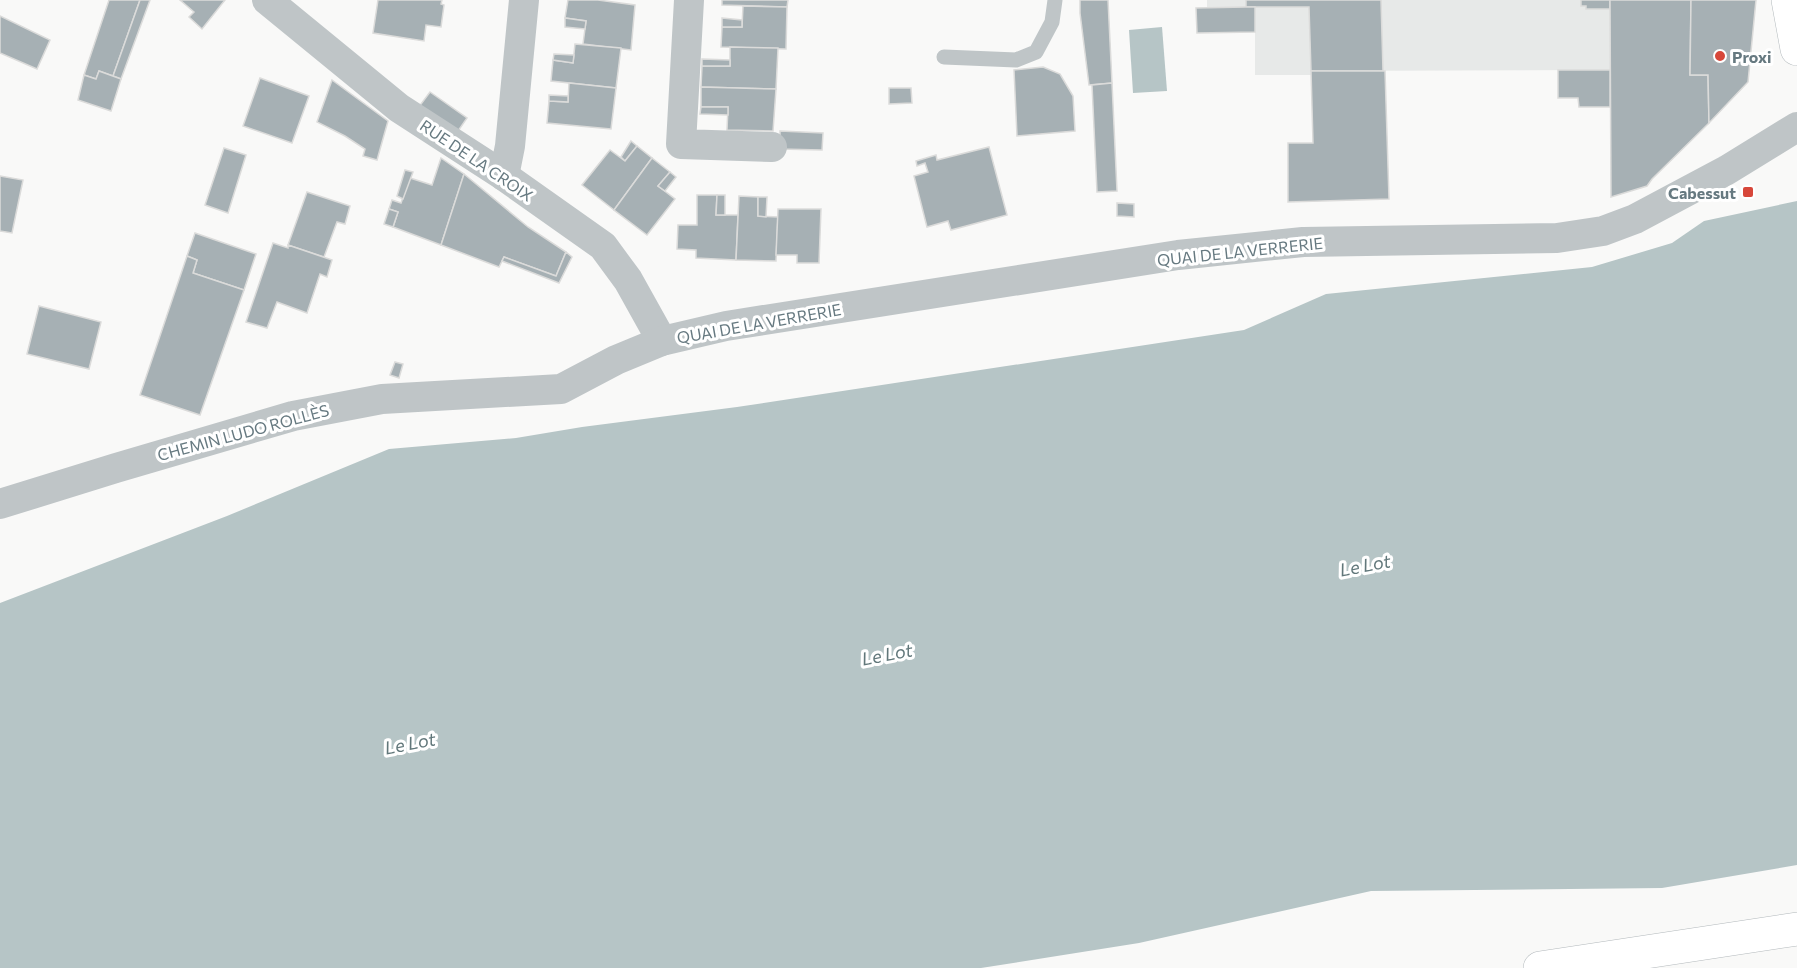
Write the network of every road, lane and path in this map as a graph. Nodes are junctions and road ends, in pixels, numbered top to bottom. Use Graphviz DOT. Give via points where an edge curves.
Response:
graph roads {
  1 [pos="267,0"];
  2 [pos="524,0"];
  3 [pos="689,0"];
  4 [pos="1055,0"];
  5 [pos="1788,0"];
  6 [pos="1797,49"];
  7 [pos="944,57"];
  8 [pos="1797,127"];
  9 [pos="772,147"];
  10 [pos="504,176"];
  11 [pos="662,340"];
  12 [pos="0,504"];
  13 [pos="1797,929"];
  14 [pos="1540,968"];
  1 -- 10 [label="street, RUE DE LA CROIX" via="399,108"];
  2 -- 10 [label="street"];
  3 -- 9 [label="street" via="681,144"];
  4 -- 7 [label="lane" via="1052,22 1036,52 1016,60"];
  5 -- 6 [label="main road"];
  8 -- 11 [label="street, QUAI DE LA VERRERIE" via="1727,170 1635,219 1603,231 1557,238 1303,242 1178,255 726,326"];
  10 -- 11 [label="street, RUE DE LA CROIX" via="603,246 628,280"];
  11 -- 12 [label="street, CHEMIN LUDO ROLLÈS" via="561,389 382,399 293,416"];
  13 -- 14 [label="main road"];
}
